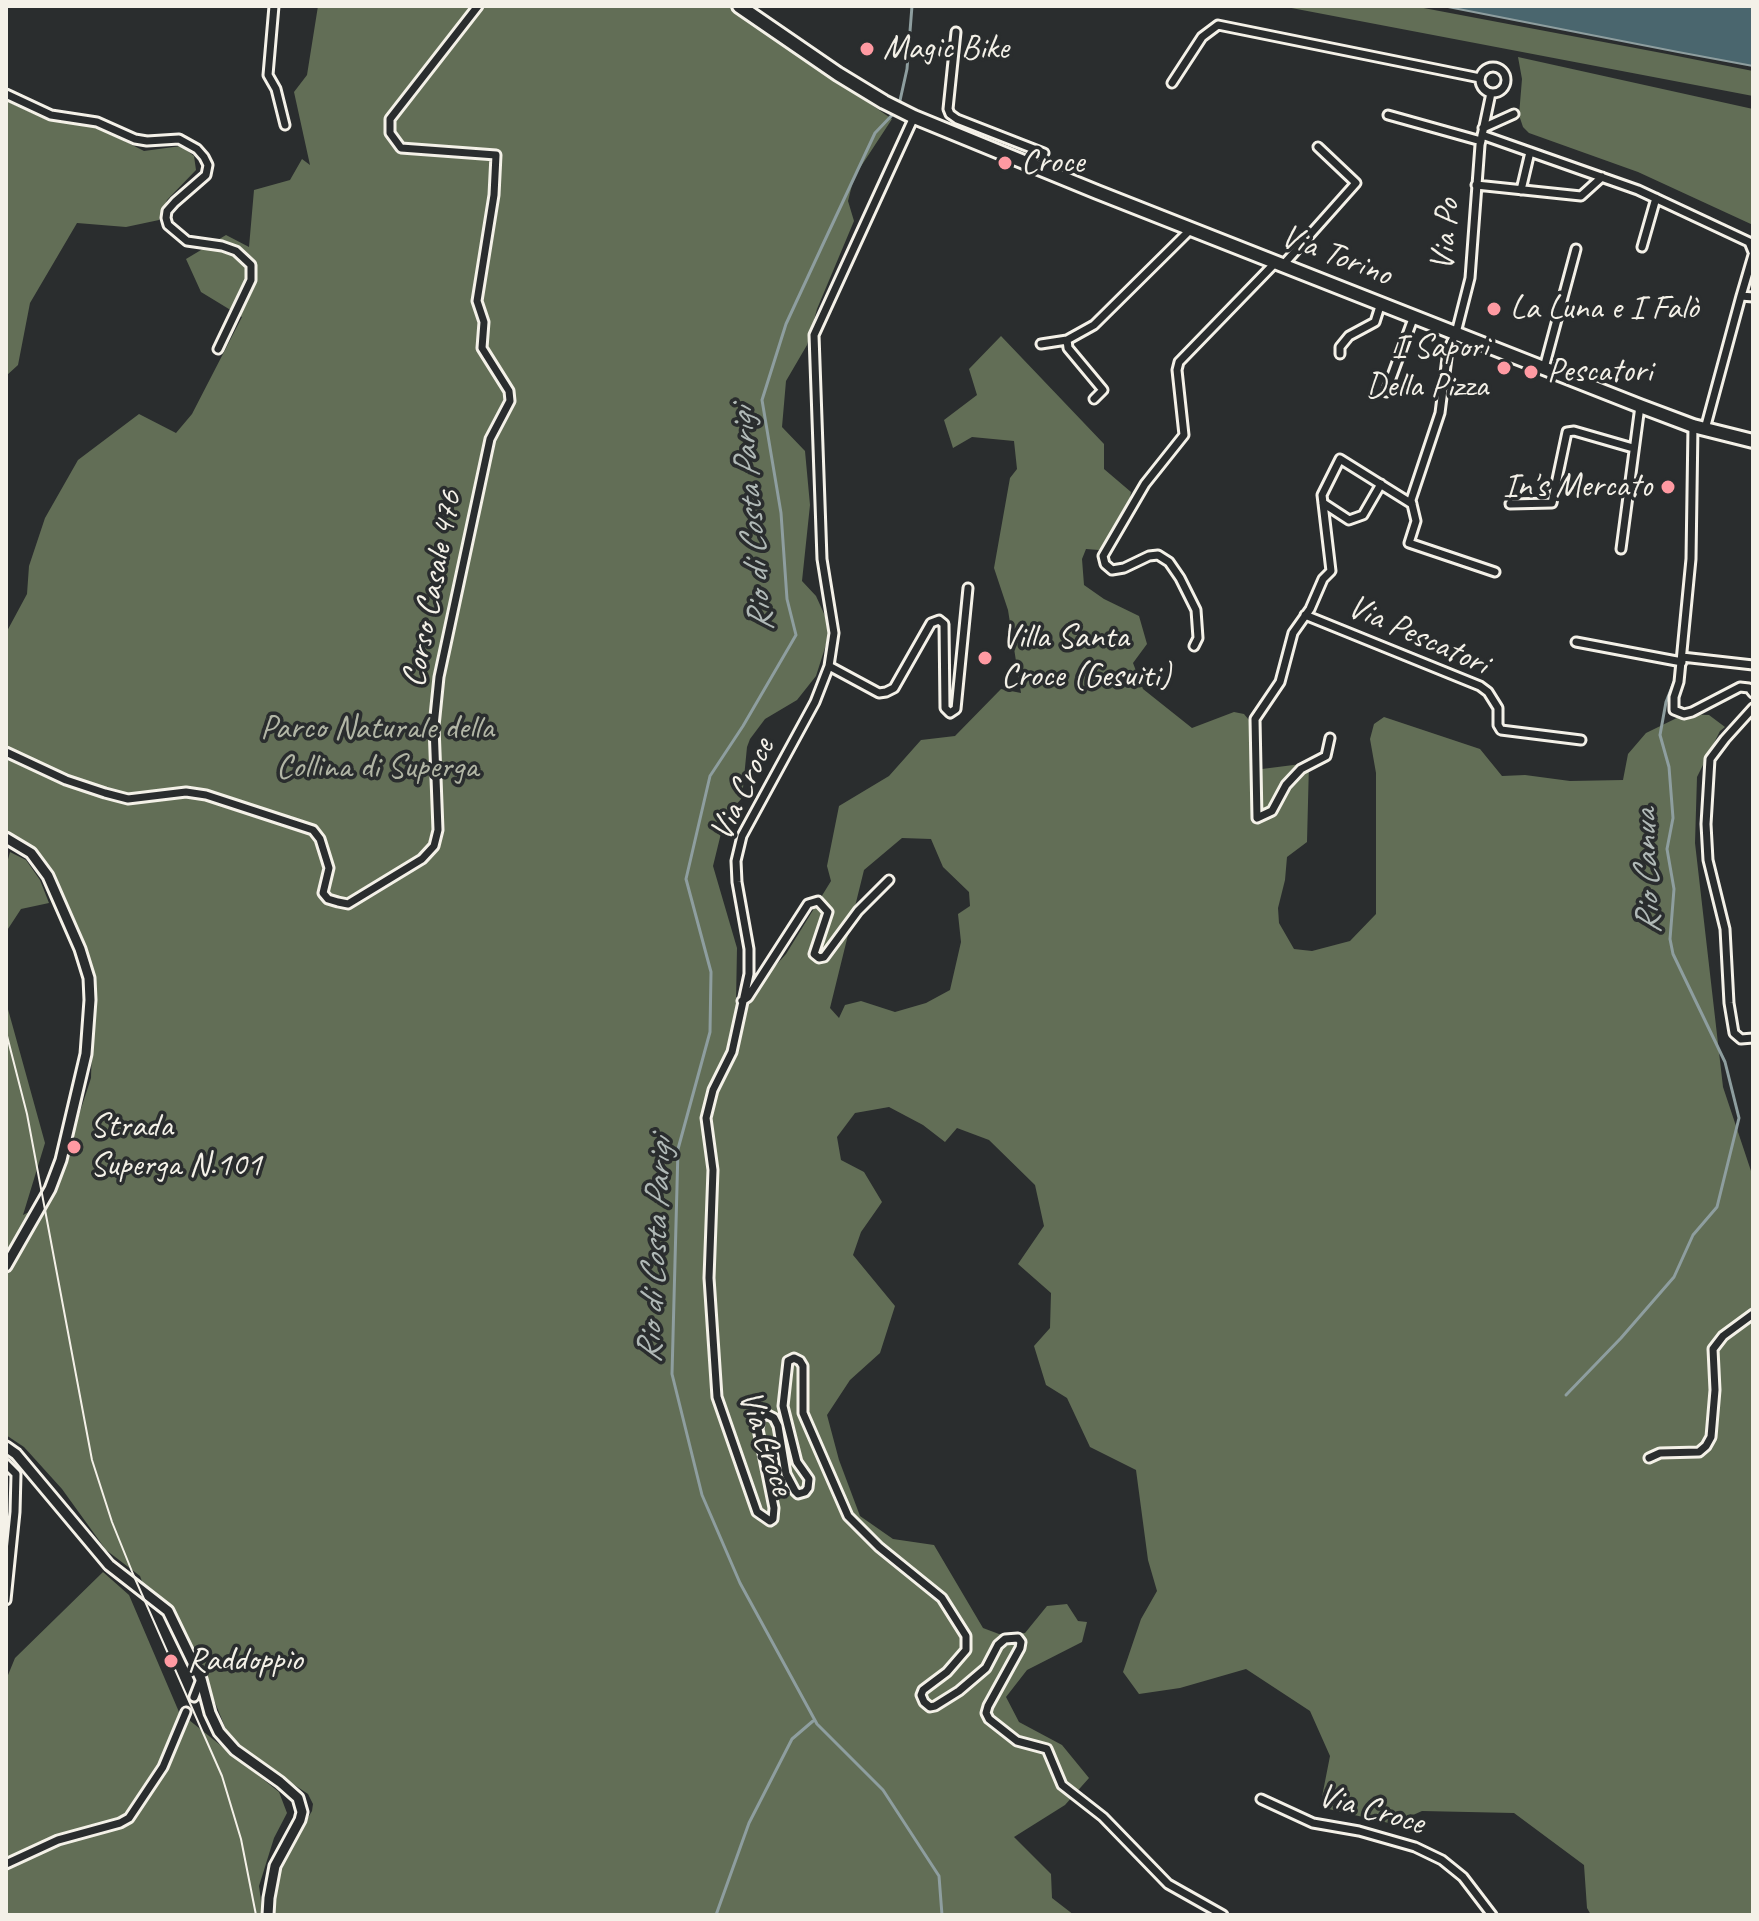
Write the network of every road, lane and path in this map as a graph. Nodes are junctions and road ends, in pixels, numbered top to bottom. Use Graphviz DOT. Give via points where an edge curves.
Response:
graph roads {
  1 [pos="274,6"];
  2 [pos="478,6"];
  3 [pos="739,6"];
  4 [pos="956,32"];
  5 [pos="1480,78"];
  6 [pos="1172,83"];
  7 [pos="1491,93"];
  8 [pos="6,94"];
  9 [pos="904,112"];
  10 [pos="1514,114"];
  11 [pos="1388,115"];
  12 [pos="285,125"];
  13 [pos="1482,135"];
  14 [pos="1010,140"];
  15 [pos="1318,147"];
  16 [pos="1530,152"];
  17 [pos="1044,153"];
  18 [pos="1005,154"];
  19 [pos="1602,177"];
  20 [pos="1476,185"];
  21 [pos="1521,190"];
  22 [pos="1656,198"];
  23 [pos="1191,229"];
  24 [pos="1642,247"];
  25 [pos="1576,249"];
  26 [pos="1753,254"];
  27 [pos="1280,264"];
  28 [pos="1741,296"];
  29 [pos="1753,297"];
  30 [pos="1381,303"];
  31 [pos="1414,316"];
  32 [pos="1456,333"];
  33 [pos="1067,340"];
  34 [pos="1041,344"];
  35 [pos="218,349"];
  36 [pos="1340,354"];
  37 [pos="1544,368"];
  38 [pos="1386,392"];
  39 [pos="1094,399"];
  40 [pos="1640,406"];
  41 [pos="1699,427"];
  42 [pos="1753,441"];
  43 [pos="1633,448"];
  44 [pos="1381,484"];
  45 [pos="1323,503"];
  46 [pos="1412,504"];
  47 [pos="1510,504"];
  48 [pos="1621,549"];
  49 [pos="1495,572"];
  50 [pos="968,588"];
  51 [pos="1305,615"];
  52 [pos="1576,642"];
  53 [pos="1194,646"];
  54 [pos="1682,659"];
  55 [pos="1753,665"];
  56 [pos="829,666"];
  57 [pos="1753,693"];
  58 [pos="1753,708"];
  59 [pos="1330,738"];
  60 [pos="1581,740"];
  61 [pos="6,752"];
  62 [pos="6,838"];
  63 [pos="889,880"];
  64 [pos="742,1001"];
  65 [pos="1753,1038"];
  66 [pos="6,1266"];
  67 [pos="1753,1314"];
  68 [pos="6,1447"];
  69 [pos="1649,1458"];
  70 [pos="6,1464"];
  71 [pos="6,1600"];
  72 [pos="201,1679"];
  73 [pos="194,1697"];
  74 [pos="186,1712"];
  75 [pos="1261,1799"];
  76 [pos="6,1864"];
  77 [pos="268,1915"];
  78 [pos="1223,1915"];
  79 [pos="1492,1915"];
  1 -- 12 [label="street" via="268,75"];
  2 -- 61 [label="street, Corso Casale 476" via="390,119 390,133 401,148 496,155 477,301 484,322 482,348 510,401 490,439 439,677 434,846 422,859 348,904 338,902 323,893 329,868 313,830 206,795 116,796"];
  3 -- 9 [label="main road, Via Torino"];
  4 -- 14 [label="street" via="948,85 950,114"];
  5 -- 6 [label="street" via="1218,25 1202,37"];
  5 -- 7 [label="street"];
  5 -- 7 [label="street" via="1487,68 1502,70 1506,84"];
  7 -- 13 [label="street, Via Po"];
  8 -- 35 [label="street" via="51,115 97,122 147,141 179,139 197,149 208,165 206,175 167,211 168,225 187,241 236,251 251,265 251,280"];
  9 -- 18 [label="main road, Via Torino"];
  9 -- 56 [label="street, Via Croce" via="814,335 822,559 834,633"];
  10 -- 13 [label="street"];
  11 -- 13 [label="street"];
  13 -- 16 [label="street"];
  13 -- 20 [label="street, Via Po"];
  14 -- 17 [label="street"];
  14 -- 18 [label="street"];
  15 -- 27 [label="street" via="1356,183"];
  16 -- 19 [label="street"];
  16 -- 21 [label="street"];
  18 -- 23 [label="main road, Via Torino"];
  19 -- 21 [label="street" via="1581,196"];
  19 -- 22 [label="street"];
  20 -- 21 [label="street"];
  20 -- 32 [label="street, Via Po" via="1470,278"];
  22 -- 24 [label="street"];
  22 -- 26 [label="street" via="1749,242"];
  23 -- 27 [label="main road, Via Torino"];
  23 -- 33 [label="street" via="1094,325"];
  25 -- 37 [label="street"];
  26 -- 28 [label="street"];
  27 -- 30 [label="main road, Via Torino"];
  27 -- 53 [label="street" via="1179,362 1184,435 1145,484 1103,556 1112,570 1149,556 1169,562 1196,610"];
  28 -- 29 [label="street"];
  28 -- 41 [label="street"];
  30 -- 31 [label="main road, Via Torino"];
  30 -- 36 [label="street" via="1375,322 1349,336"];
  31 -- 32 [label="main road, Via Torino"];
  31 -- 38 [label="street"];
  32 -- 37 [label="main road, Via Torino"];
  32 -- 46 [label="street" via="1448,350 1440,413"];
  33 -- 34 [label="street"];
  33 -- 39 [label="street" via="1103,390"];
  37 -- 40 [label="main road, Via Torino"];
  40 -- 41 [label="main road, Via Torino"];
  40 -- 43 [label="street"];
  41 -- 42 [label="main road, Via Torino"];
  41 -- 54 [label="street"];
  43 -- 47 [label="street" via="1574,431 1565,435 1552,503"];
  43 -- 48 [label="street"];
  44 -- 45 [label="street" via="1363,515 1349,520"];
  44 -- 45 [label="street, Via Pescatori" via="1340,459"];
  44 -- 46 [label="street, Via Pescatori"];
  45 -- 51 [label="street, Via Pescatori" via="1331,571"];
  46 -- 49 [label="street" via="1416,521 1409,543"];
  50 -- 56 [label="street" via="956,709 950,713 945,708 944,624 939,620 931,623 894,688 886,692"];
  51 -- 59 [label="street" via="1293,633 1280,682 1255,719 1257,818 1272,811 1301,769 1326,756"];
  51 -- 60 [label="street, Via Pescatori" via="1480,686 1498,708 1501,730"];
  52 -- 54 [label="street"];
  54 -- 55 [label="street"];
  54 -- 57 [label="street" via="1673,703 1679,713 1692,712 1740,687"];
  56 -- 64 [label="street, Via Croce" via="742,836 737,882 749,949"];
  58 -- 65 [label="street" via="1710,759 1706,824 1708,860 1725,929 1734,1033 1741,1039"];
  62 -- 66 [label="street" via="31,853 48,876 80,949 90,1000 86,1054 61,1160"];
  63 -- 64 [label="street" via="824,957 814,954 828,912 818,901 808,904"];
  64 -- 78 [label="street, Via Croce" via="732,1052 706,1118 713,1170 709,1278 717,1397 757,1512 773,1519 758,1429 766,1414 778,1426 786,1474 795,1491 808,1488 783,1406 786,1367 794,1358 803,1366 803,1413 848,1516 942,1598 966,1636 966,1650 923,1690 924,1702 935,1706 959,1691 986,1668 998,1645 1018,1638 1020,1648 988,1706 989,1719 1017,1741 1047,1749 1062,1785 1103,1817 1168,1884"];
  67 -- 69 [label="street" via="1713,1349 1715,1390 1706,1446 1699,1452"];
  68 -- 72 [label="street" via="109,1565 168,1611"];
  70 -- 71 [label="street" via="16,1474"];
  72 -- 73 [label="street"];
  72 -- 77 [label="street" via="219,1732 293,1792 301,1805 300,1820 275,1866"];
  74 -- 76 [label="street" via="163,1767 129,1818 58,1840"];
  75 -- 79 [label="street, Via Croce" via="1313,1823 1415,1847 1463,1877"];
}
